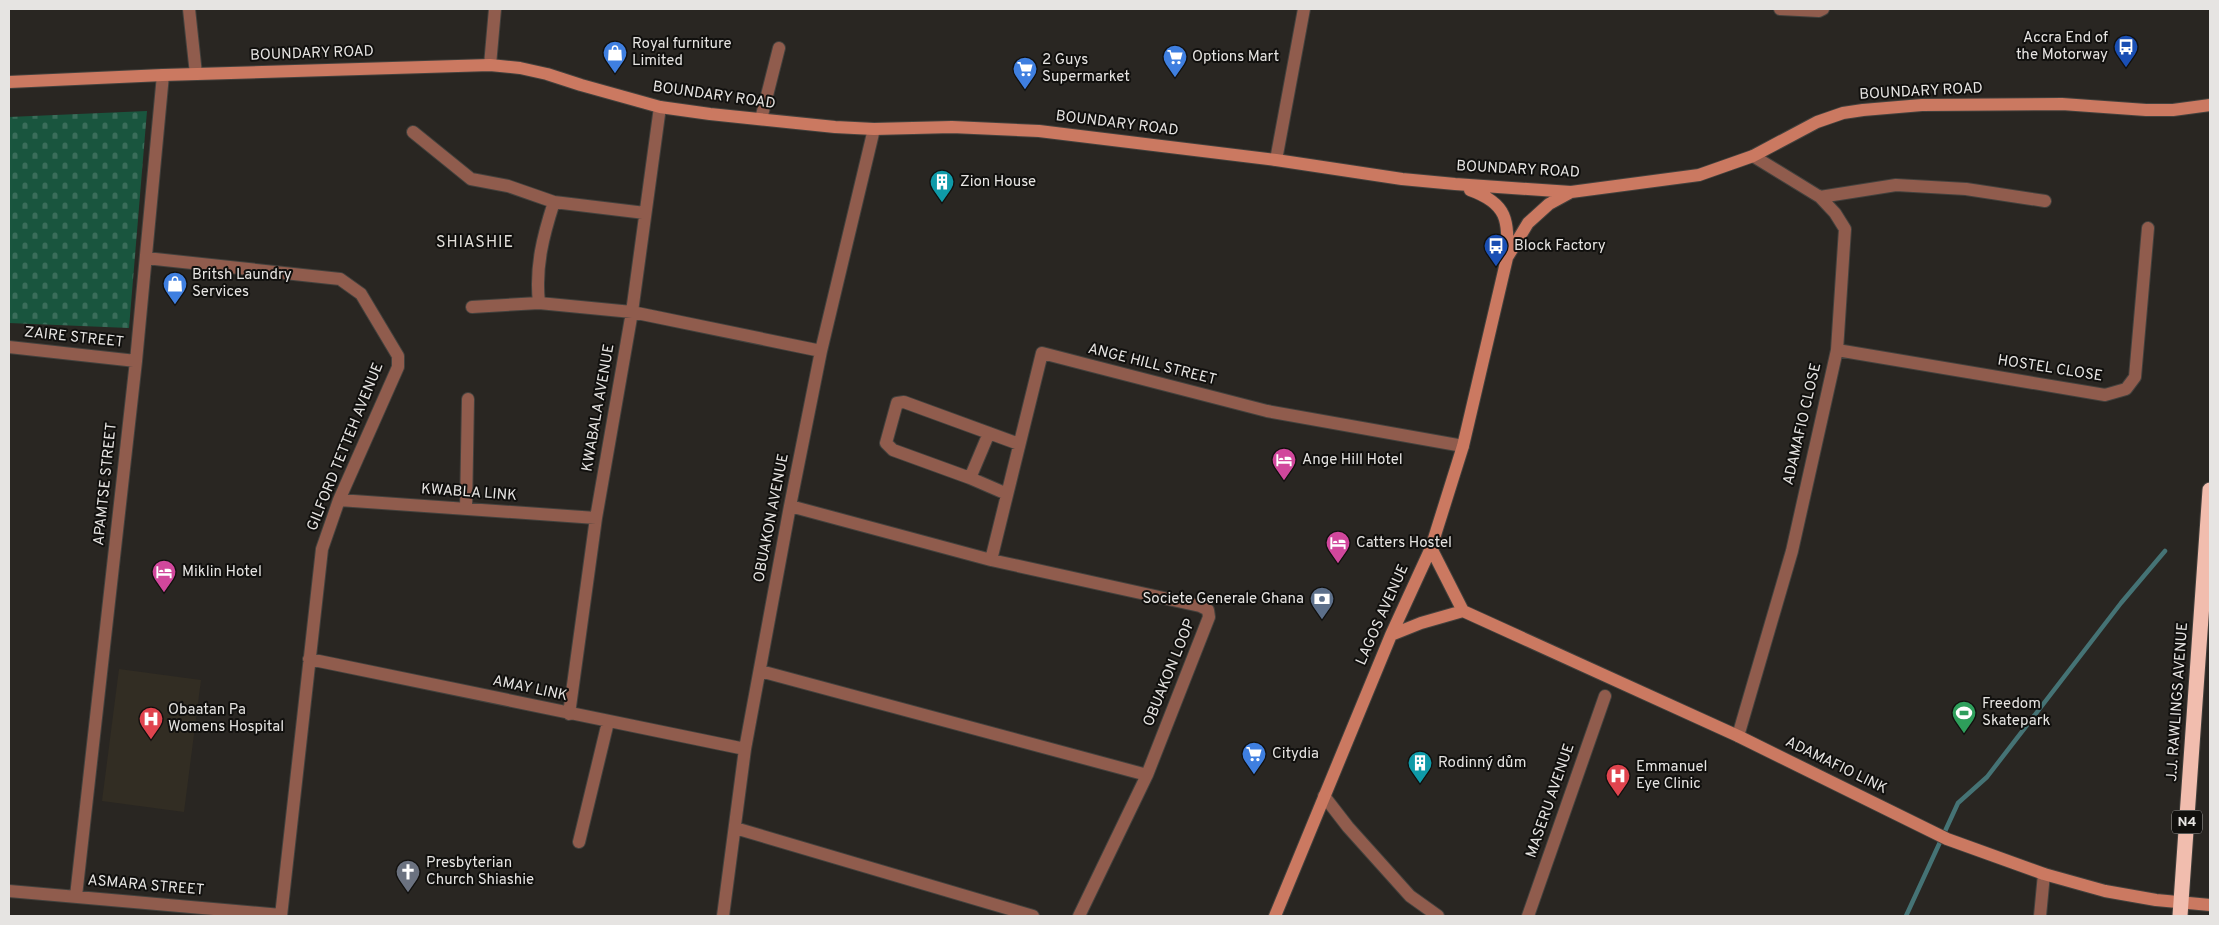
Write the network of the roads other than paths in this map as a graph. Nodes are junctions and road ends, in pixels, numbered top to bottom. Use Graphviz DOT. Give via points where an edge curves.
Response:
graph roads {
  1 [pos="189,9"];
  2 [pos="495,9"];
  3 [pos="1304,9"];
  4 [pos="1780,9"];
  5 [pos="1823,9"];
  6 [pos="779,48"];
  7 [pos="490,65"];
  8 [pos="196,74"];
  9 [pos="163,75"];
  10 [pos="9,82"];
  11 [pos="2210,104"];
  12 [pos="660,107"];
  13 [pos="761,120"];
  14 [pos="874,129"];
  15 [pos="413,132"];
  16 [pos="1753,156"];
  17 [pos="1276,160"];
  18 [pos="1456,184"];
  19 [pos="1570,192"];
  20 [pos="1820,197"];
  21 [pos="2045,200"];
  22 [pos="554,202"];
  23 [pos="645,213"];
  24 [pos="2148,228"];
  25 [pos="146,258"];
  26 [pos="1507,258"];
  27 [pos="539,303"];
  28 [pos="472,307"];
  29 [pos="632,312"];
  30 [pos="9,347"];
  31 [pos="1837,350"];
  32 [pos="821,351"];
  33 [pos="136,361"];
  34 [pos="468,398"];
  35 [pos="989,433"];
  36 [pos="1019,444"];
  37 [pos="1463,446"];
  38 [pos="970,478"];
  39 [pos="2210,490"];
  40 [pos="1007,494"];
  41 [pos="339,500"];
  42 [pos="790,506"];
  43 [pos="466,509"];
  44 [pos="596,518"];
  45 [pos="1431,548"];
  46 [pos="991,560"];
  47 [pos="1463,611"];
  48 [pos="1391,636"];
  49 [pos="309,659"];
  50 [pos="760,671"];
  51 [pos="1605,696"];
  52 [pos="569,714"];
  53 [pos="608,722"];
  54 [pos="1738,736"];
  55 [pos="745,748"];
  56 [pos="1147,775"];
  57 [pos="1324,796"];
  58 [pos="735,828"];
  59 [pos="579,842"];
  60 [pos="2044,874"];
  61 [pos="9,891"];
  62 [pos="76,896"];
  63 [pos="2210,905"];
  64 [pos="2181,910"];
  65 [pos="281,916"];
  66 [pos="723,916"];
  67 [pos="1033,916"];
  68 [pos="1079,916"];
  69 [pos="1275,916"];
  70 [pos="1438,916"];
  71 [pos="1528,916"];
  72 [pos="2040,916"];
  1 -- 8 [label="street"];
  2 -- 7 [label="street"];
  3 -- 17 [label="street"];
  4 -- 5 [label="street"];
  6 -- 13 [label="street"];
  7 -- 8 [label="main road, BOUNDARY ROAD"];
  7 -- 12 [label="main road, BOUNDARY ROAD" via="547,74"];
  8 -- 9 [label="main road, BOUNDARY ROAD"];
  9 -- 10 [label="main road, BOUNDARY ROAD"];
  9 -- 25 [label="street, APAMTSE STREET"];
  11 -- 16 [label="main road, BOUNDARY ROAD" via="2172,110 2062,104 1922,105 1863,110 1817,122"];
  12 -- 13 [label="main road, BOUNDARY ROAD"];
  12 -- 23 [label="street, KWABALA AVENUE"];
  13 -- 14 [label="main road, BOUNDARY ROAD"];
  14 -- 17 [label="main road, BOUNDARY ROAD" via="952,127 1039,131"];
  14 -- 32 [label="street, OBUAKON AVENUE"];
  15 -- 22 [label="street" via="472,179 508,186"];
  16 -- 19 [label="main road, BOUNDARY ROAD" via="1699,175"];
  16 -- 20 [label="street, ADAMAFIO CLOSE"];
  17 -- 18 [label="main road, BOUNDARY ROAD"];
  18 -- 19 [label="main road, BOUNDARY ROAD"];
  18 -- 26 [label="main road, LAGOS AVENUE" via="1483,194 1501,208 1508,229"];
  19 -- 26 [label="main road, LAGOS AVENUE" via="1549,204 1528,223"];
  20 -- 21 [label="street" via="1896,185 1966,189"];
  20 -- 31 [label="street, ADAMAFIO CLOSE" via="1845,229"];
  22 -- 23 [label="street"];
  22 -- 27 [label="street" via="539,254"];
  23 -- 29 [label="street, KWABALA AVENUE"];
  24 -- 31 [label="street, HOSTEL CLOSE" via="2134,377 2126,389 2105,395"];
  25 -- 33 [label="street, APAMTSE STREET"];
  25 -- 41 [label="street, GILFORD TETTEH AVENUE" via="340,279 361,294 398,356 398,367"];
  26 -- 37 [label="main road, LAGOS AVENUE"];
  27 -- 28 [label="street"];
  27 -- 29 [label="street"];
  29 -- 32 [label="street"];
  29 -- 44 [label="street, KWABALA AVENUE"];
  30 -- 33 [label="street, ZAIRE STREET"];
  31 -- 54 [label="street, ADAMAFIO CLOSE" via="1792,551"];
  32 -- 42 [label="street, OBUAKON AVENUE"];
  33 -- 62 [label="street, APAMTSE STREET"];
  34 -- 43 [label="street"];
  35 -- 36 [label="street"];
  35 -- 38 [label="street"];
  35 -- 38 [label="street" via="904,402 897,403 886,443 893,450"];
  36 -- 37 [label="street, ANGE HILL STREET" via="1042,353 1267,411"];
  36 -- 40 [label="street, ANGE HILL STREET"];
  37 -- 45 [label="main road, LAGOS AVENUE"];
  38 -- 40 [label="street"];
  39 -- 64 [label="highway, J.J. RAWLINGS AVENUE / N4"];
  40 -- 46 [label="street, ANGE HILL STREET"];
  41 -- 43 [label="street, KWABLA LINK"];
  41 -- 49 [label="street, GILFORD TETTEH AVENUE" via="322,549"];
  42 -- 46 [label="street, OBUAKON LOOP"];
  42 -- 50 [label="street, OBUAKON AVENUE"];
  43 -- 44 [label="street, KWABLA LINK"];
  44 -- 52 [label="street, KWABALA AVENUE"];
  45 -- 47 [label="main road"];
  45 -- 48 [label="main road, LAGOS AVENUE"];
  46 -- 56 [label="street, OBUAKON LOOP" via="1208,610 1210,617"];
  47 -- 48 [label="main road"];
  47 -- 54 [label="main road, ADAMAFIO LINK"];
  48 -- 57 [label="main road, LAGOS AVENUE"];
  49 -- 52 [label="street, AMAY LINK"];
  49 -- 65 [label="street, GILFORD TETTEH AVENUE"];
  50 -- 55 [label="street, OBUAKON AVENUE"];
  50 -- 56 [label="street"];
  51 -- 71 [label="street, MASERU AVENUE"];
  52 -- 53 [label="street, AMAY LINK"];
  53 -- 55 [label="street, AMAY LINK"];
  53 -- 59 [label="street"];
  54 -- 60 [label="main road, ADAMAFIO LINK" via="1947,839"];
  55 -- 58 [label="street, OBUAKON AVENUE"];
  56 -- 68 [label="street"];
  57 -- 69 [label="main road, LAGOS AVENUE"];
  57 -- 70 [label="street" via="1410,896"];
  58 -- 66 [label="street, OBUAKON AVENUE"];
  58 -- 67 [label="street"];
  60 -- 64 [label="main road, ADAMAFIO LINK"];
  60 -- 72 [label="street"];
  61 -- 62 [label="street, ASMARA STREET"];
  62 -- 65 [label="street, ASMARA STREET"];
  63 -- 64 [label="main road, ADAMAFIO LINK"];
}
